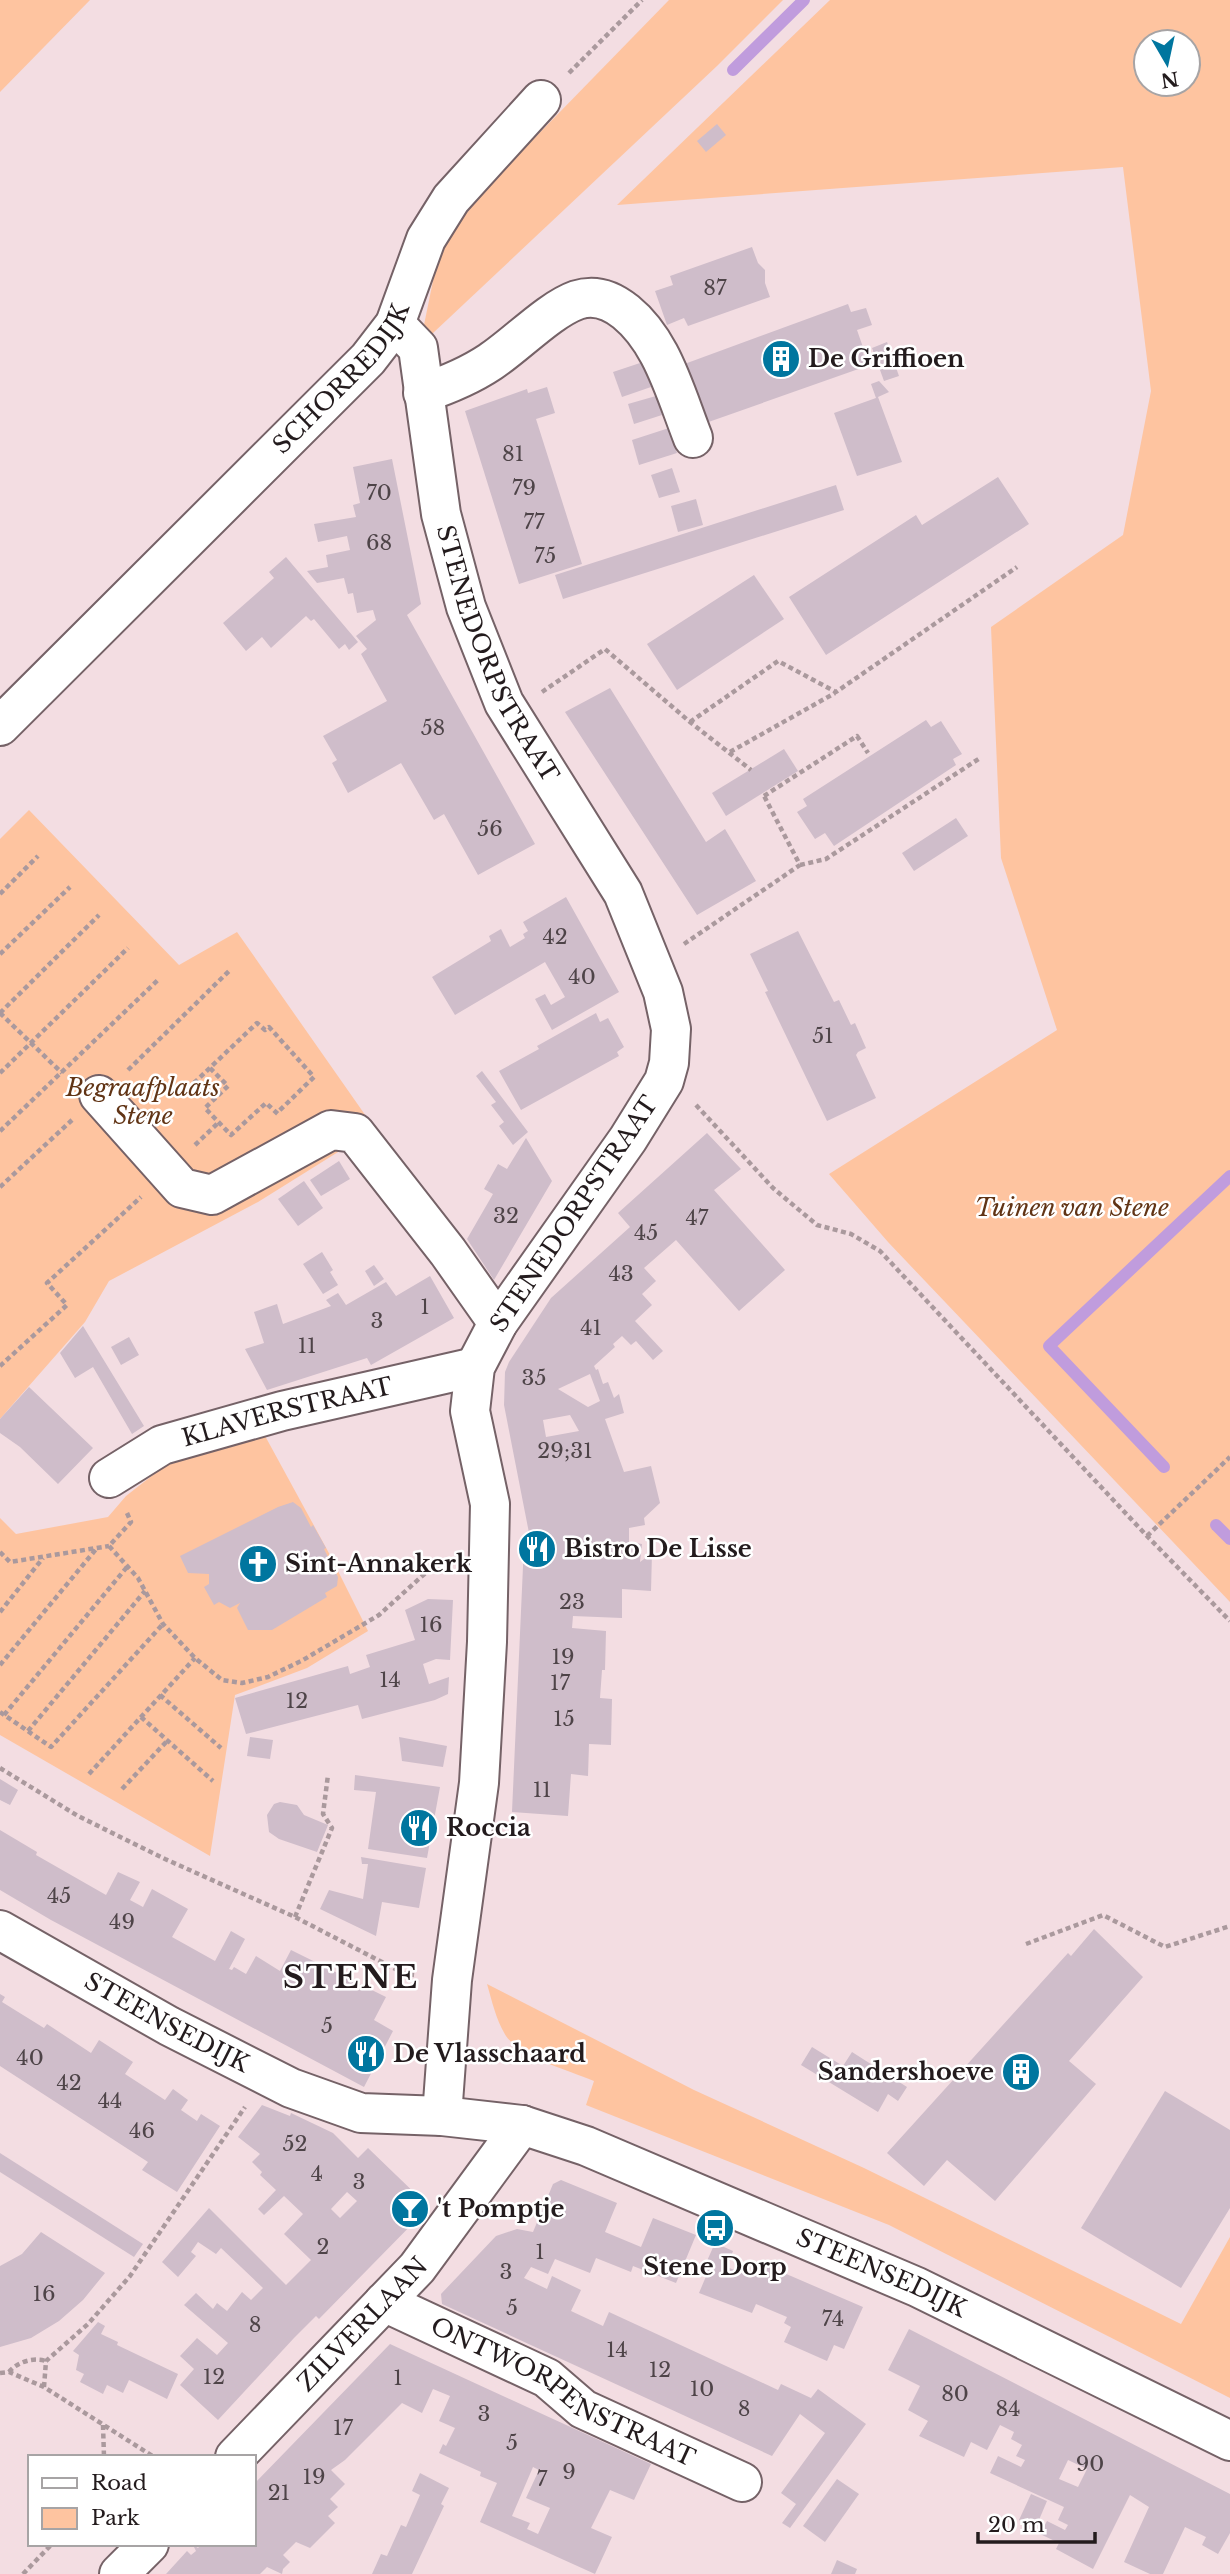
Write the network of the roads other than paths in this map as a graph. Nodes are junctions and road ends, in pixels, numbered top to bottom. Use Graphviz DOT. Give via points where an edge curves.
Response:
graph roads {
  1 [pos="541,100"];
  2 [pos="396,324"];
  3 [pos="423,393"];
  4 [pos="693,438"];
  5 [pos="0,726"];
  6 [pos="99,1095"];
  7 [pos="498,1323"];
  8 [pos="475,1367"];
  9 [pos="109,1478"];
  10 [pos="0,1930"];
  11 [pos="442,2116"];
  12 [pos="522,2125"];
  13 [pos="384,2302"];
  14 [pos="1230,2441"];
  15 [pos="237,2455"];
  16 [pos="742,2482"];
  17 [pos="147,2546"];
  18 [pos="120,2574"];
  1 -- 2 [label="street, SCHORREDIJK" via="451,199 426,239"];
  2 -- 3 [label="street, STENEDORPSTRAAT" via="418,348"];
  2 -- 5 [label="street, SCHORREDIJK" via="368,359"];
  3 -- 4 [label="street" via="464,378 568,305 597,299 625,309 646,332"];
  3 -- 7 [label="street, STENEDORPSTRAAT" via="441,514 471,620 505,703 623,894 663,992 671,1030 664,1081"];
  6 -- 7 [label="street" via="182,1188 212,1195 331,1130 355,1133"];
  7 -- 8 [label="street, STENEDORPSTRAAT"];
  8 -- 9 [label="street, KLAVERSTRAAT" via="282,1411 162,1445"];
  8 -- 11 [label="street, STENEDORPSTRAAT" via="470,1411 490,1504 487,1642 478,1783 452,1980"];
  10 -- 11 [label="street, STEENSEDIJK" via="169,2026 291,2088 361,2113"];
  11 -- 12 [label="street, STEENSEDIJK"];
  12 -- 13 [label="street, ZILVERLAAN" via="416,2268"];
  12 -- 14 [label="street, STEENSEDIJK" via="586,2146 917,2287"];
  13 -- 15 [label="street, ZILVERLAAN"];
  13 -- 16 [label="street, ONTWORPENSTRAAT" via="547,2378 583,2409"];
  17 -- 18 [label="street"];
}
